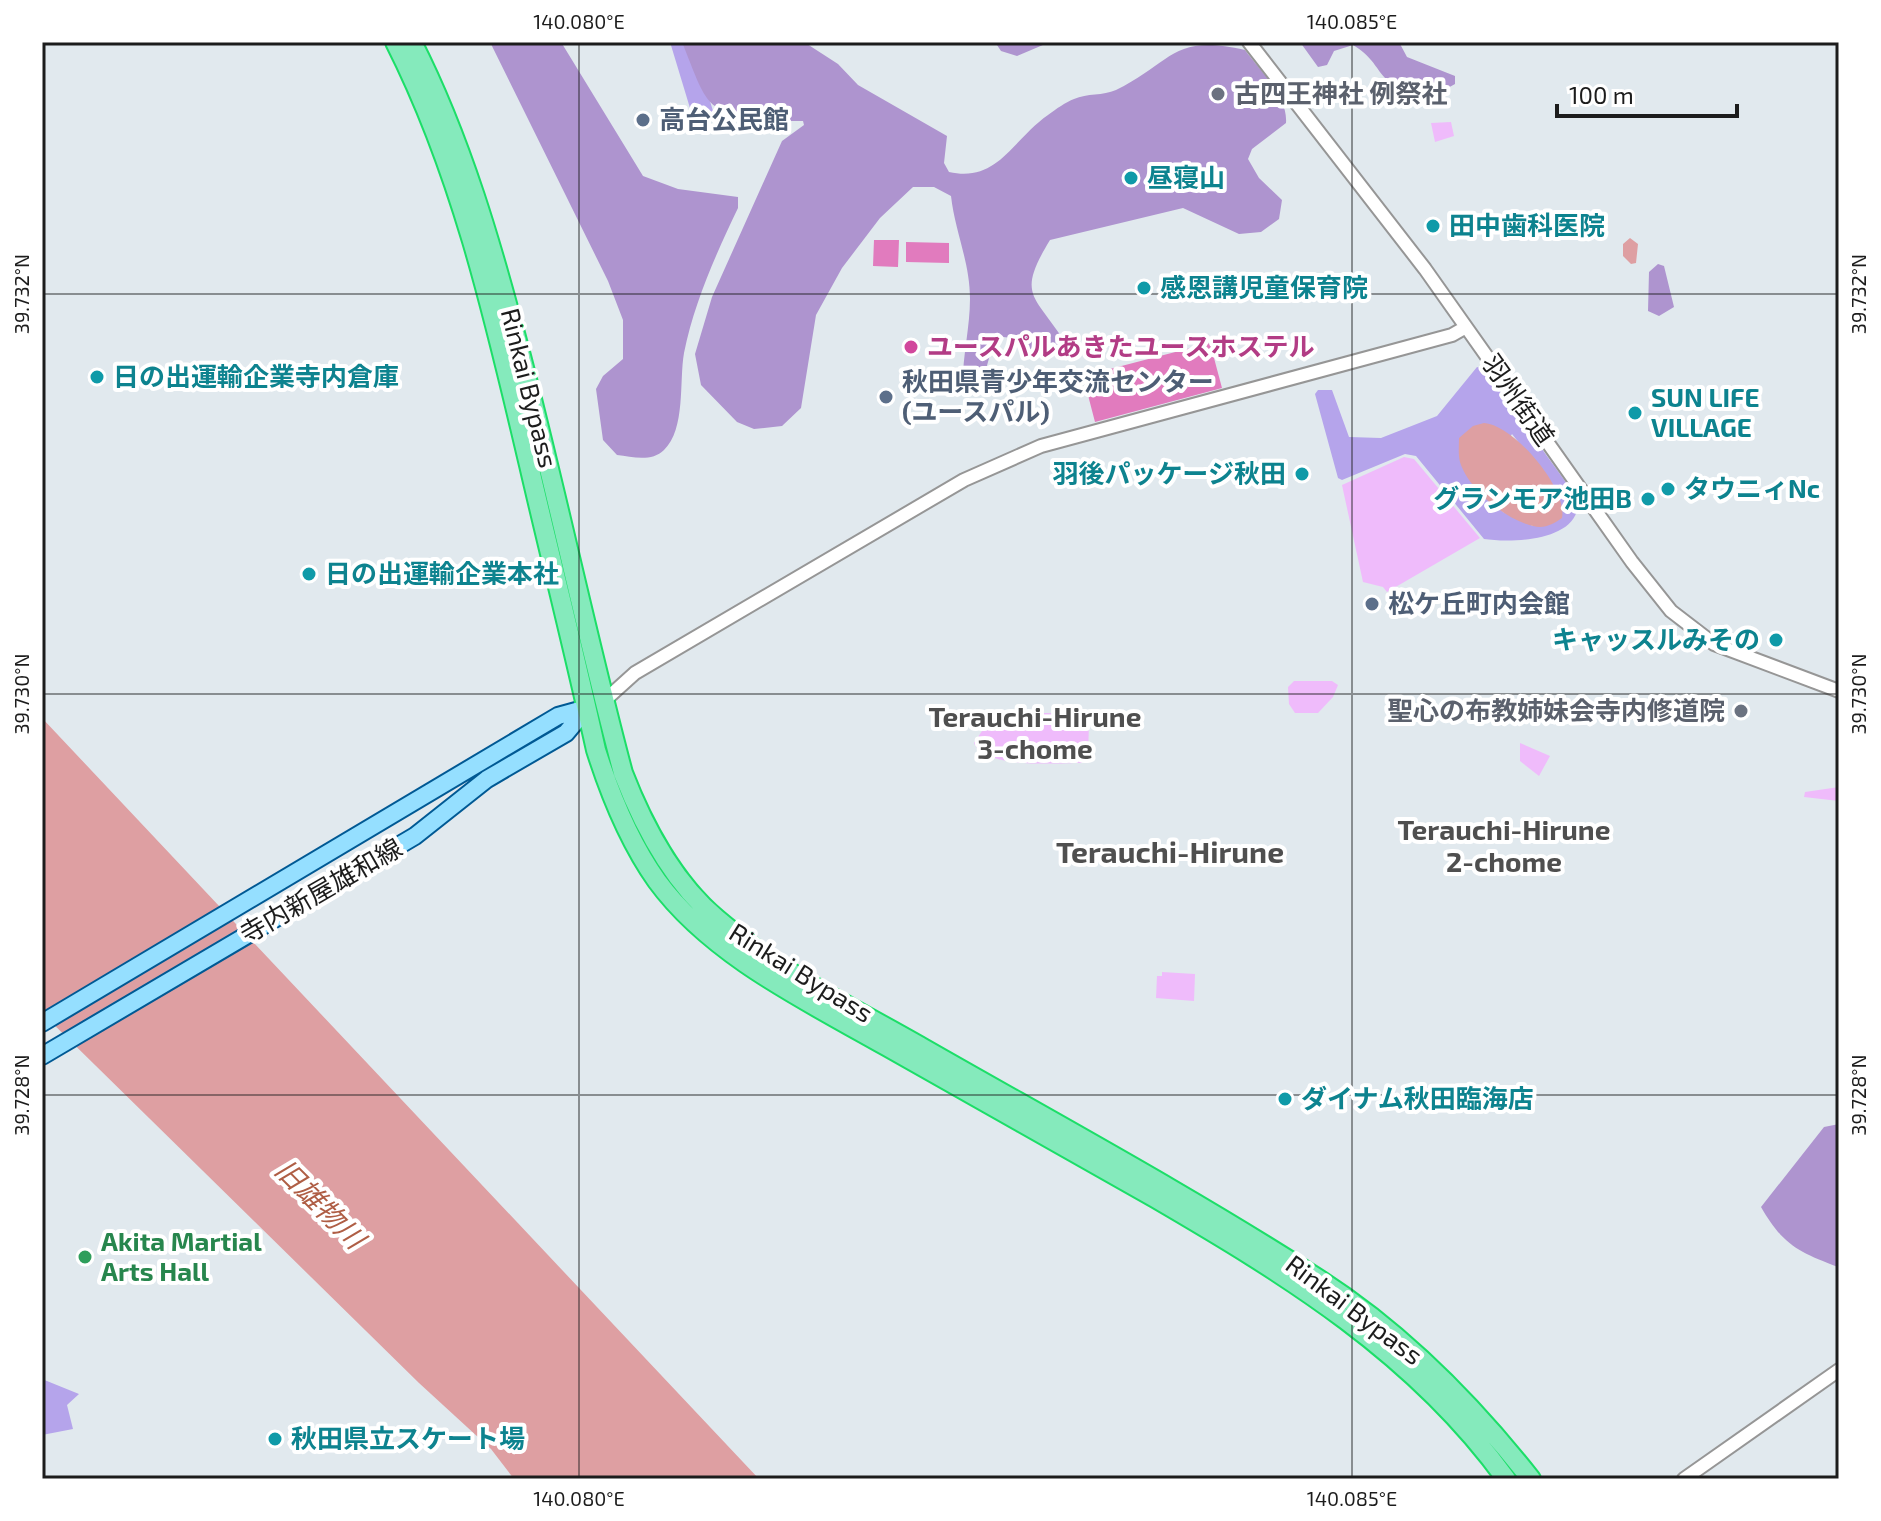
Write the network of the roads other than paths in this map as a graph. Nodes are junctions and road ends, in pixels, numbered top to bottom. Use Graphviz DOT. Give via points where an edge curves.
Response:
graph roads {
  1 [pos="395,42"];
  2 [pos="412,42"];
  3 [pos="1249,42"];
  4 [pos="1466,327"];
  5 [pos="1839,691"];
  6 [pos="595,705"];
  7 [pos="42,1023"];
  8 [pos="42,1056"];
  9 [pos="1839,1370"];
  10 [pos="1506,1479"];
  11 [pos="1531,1479"];
  12 [pos="1684,1479"];
  1 -- 6 [label="highway, Rinkai Bypass" via="460,202"];
  2 -- 6 [label="highway, Rinkai Bypass" via="444,113 495,256 550,466"];
  3 -- 4 [label="street, 羽州街道"];
  4 -- 5 [label="street, 羽州街道" via="1671,611 1741,657"];
  4 -- 6 [label="street" via="1012,457 635,673"];
  6 -- 7 [label="main road, 寺内新屋雄和線" via="558,716"];
  6 -- 8 [label="main road, 寺内新屋雄和線" via="566,733 474,787 415,836"];
  6 -- 10 [label="highway, Rinkai Bypass" via="608,788 657,881 705,932 830,1014 1303,1286 1408,1370 1483,1447"];
  6 -- 11 [label="highway, Rinkai Bypass" via="636,806 671,866 716,918 791,972 1168,1187 1333,1288 1432,1369"];
  9 -- 12 [label="street"];
}
